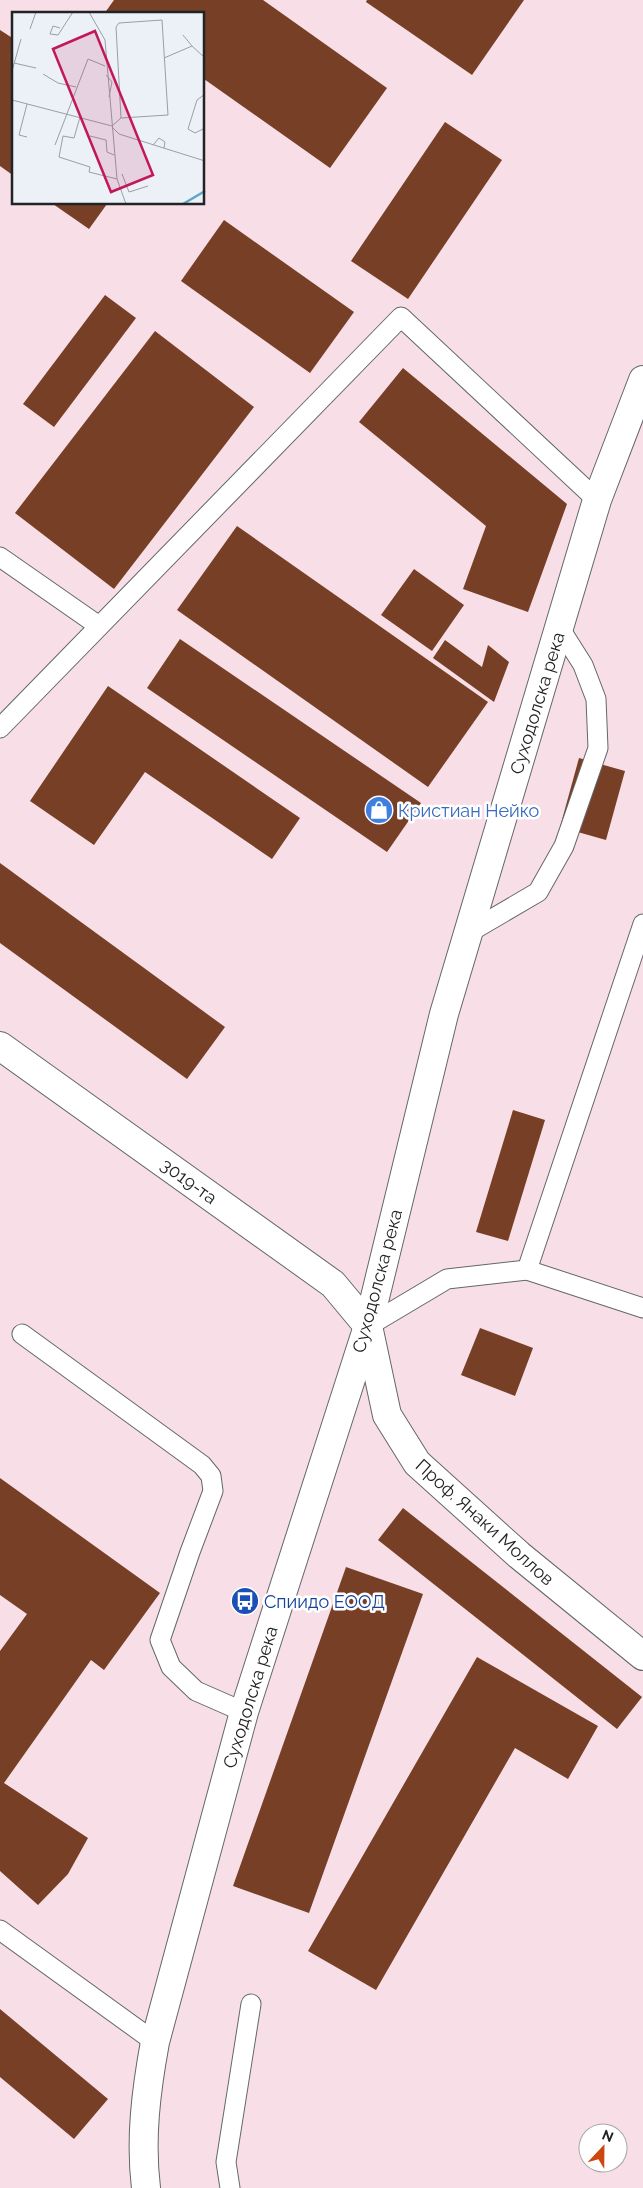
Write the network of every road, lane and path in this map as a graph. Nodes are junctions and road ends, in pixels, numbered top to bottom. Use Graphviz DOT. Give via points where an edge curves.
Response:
graph roads {
  1 [pos="643,380"];
  2 [pos="597,500"];
  3 [pos="0,557"];
  4 [pos="100,626"];
  5 [pos="559,627"];
  6 [pos="0,728"];
  7 [pos="643,924"];
  8 [pos="468,933"];
  9 [pos="0,1046"];
  10 [pos="527,1270"];
  11 [pos="643,1308"];
  12 [pos="368,1326"];
  13 [pos="22,1334"];
  14 [pos="643,1656"];
  15 [pos="244,1712"];
  16 [pos="0,1930"];
  17 [pos="251,2004"];
  18 [pos="155,2042"];
  19 [pos="146,2188"];
  20 [pos="230,2188"];
  1 -- 2 [label="street, Суходолска река"];
  2 -- 4 [label="lane" via="401,317"];
  2 -- 5 [label="street, Суходолска река"];
  3 -- 4 [label="lane"];
  4 -- 6 [label="lane"];
  5 -- 8 [label="street, Суходолска река"];
  5 -- 8 [label="lane" via="582,665 596,700 598,748 564,846 538,892"];
  7 -- 10 [label="lane"];
  8 -- 12 [label="street, Суходолска река" via="444,1014"];
  9 -- 12 [label="street, 3019-та" via="332,1284"];
  10 -- 11 [label="lane"];
  10 -- 12 [label="lane" via="447,1279"];
  12 -- 14 [label="street, Проф. Янаки Моллов" via="387,1415 417,1463 519,1554"];
  12 -- 15 [label="street, Суходолска река"];
  13 -- 15 [label="lane" via="202,1465 211,1476 214,1491 160,1640 171,1667 196,1691"];
  15 -- 18 [label="street, Суходолска река"];
  16 -- 18 [label="lane"];
  17 -- 20 [label="lane" via="226,2162"];
  18 -- 19 [label="street, Суходолска река" via="143,2132"];
}
